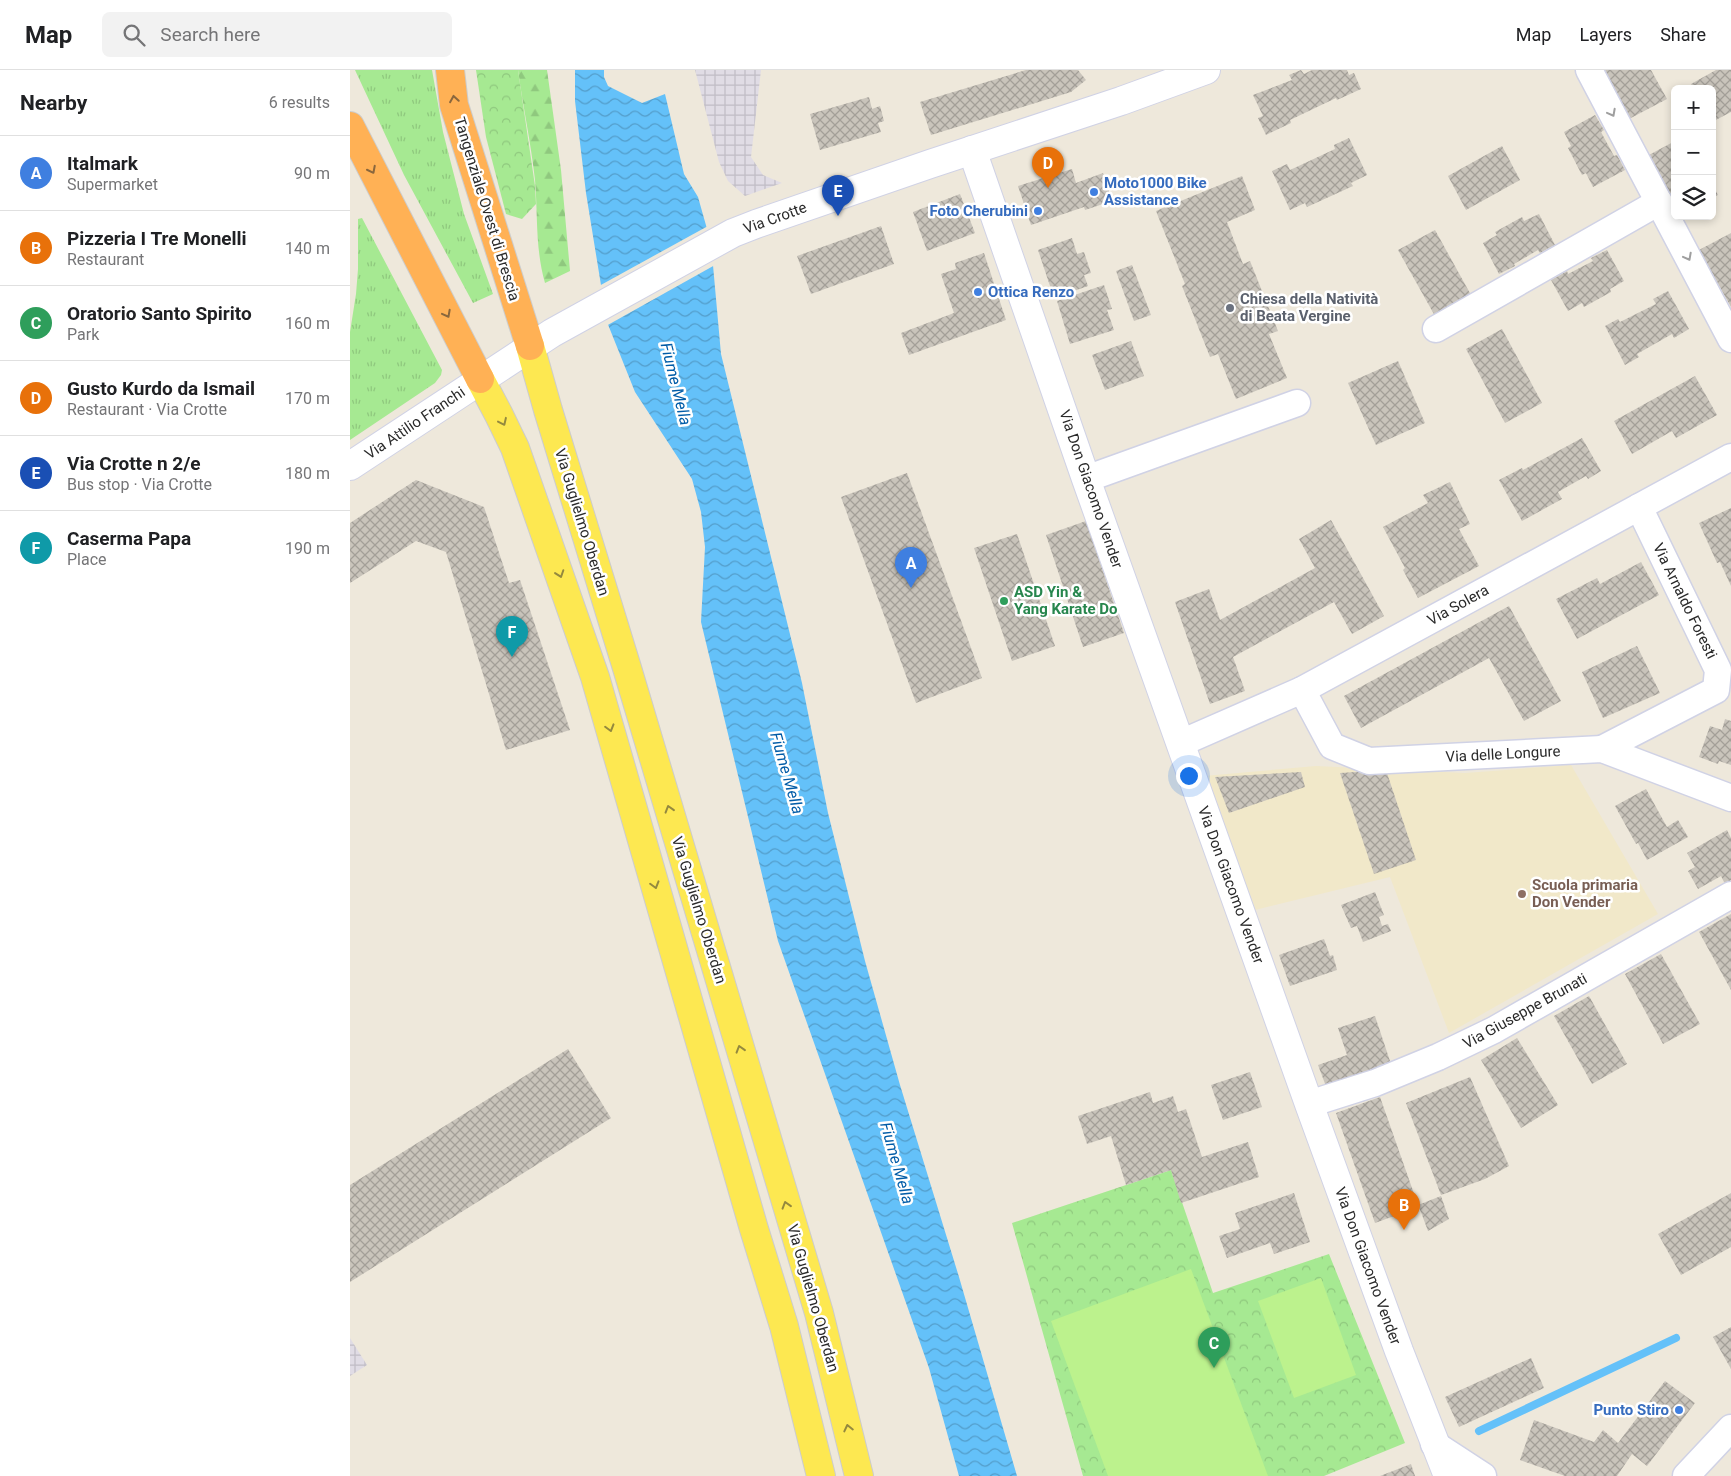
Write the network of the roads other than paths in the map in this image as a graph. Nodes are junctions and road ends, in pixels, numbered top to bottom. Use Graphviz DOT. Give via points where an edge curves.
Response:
graph roads {
  1 [pos="450,70"];
  2 [pos="1206,70"];
  3 [pos="1589,70"];
  4 [pos="350,126"];
  5 [pos="972,150"];
  6 [pos="1659,202"];
  7 [pos="1436,329"];
  8 [pos="1731,339"];
  9 [pos="530,346"];
  10 [pos="480,379"];
  11 [pos="1297,403"];
  12 [pos="1731,457"];
  13 [pos="350,466"];
  14 [pos="1086,479"];
  15 [pos="1639,506"];
  16 [pos="1302,690"];
  17 [pos="1181,743"];
  18 [pos="1602,749"];
  19 [pos="1731,798"];
  20 [pos="1731,895"];
  21 [pos="1309,1104"];
  22 [pos="1731,1428"];
  23 [pos="1434,1444"];
  24 [pos="821,1476"];
  25 [pos="859,1476"];
  26 [pos="1448,1476"];
  27 [pos="1482,1476"];
  28 [pos="1686,1476"];
  9 -- 1 [label="highway, Tangenziale Ovest di Brescia, one-way" via="454,105"];
  2 -- 5 [label="street, Via Crotte"];
  3 -- 6 [label="street, one-way"];
  4 -- 10 [label="highway, one-way"];
  5 -- 9 [label="street, Via Crotte" via="733,233"];
  5 -- 14 [label="street, Via Don Giacomo Vender"];
  6 -- 7 [label="street"];
  6 -- 8 [label="street, one-way"];
  9 -- 10 [label="street, Via Crotte"];
  25 -- 9 [label="main road, Via Guglielmo Oberdan, one-way" via="819,1313"];
  10 -- 13 [label="street, Via Attilio Franchi"];
  10 -- 24 [label="main road, one-way" via="515,448 595,677 784,1326"];
  11 -- 14 [label="street"];
  12 -- 15 [label="street, Via Solera"];
  14 -- 17 [label="street, Via Don Giacomo Vender"];
  15 -- 16 [label="street, Via Solera"];
  15 -- 18 [label="street, Via Arnaldo Foresti" via="1718,670 1716,690"];
  16 -- 17 [label="street, Via Solera"];
  16 -- 18 [label="street, Via delle Longure" via="1332,746 1370,761"];
  17 -- 21 [label="street, Via Don Giacomo Vender"];
  18 -- 19 [label="street, Via delle Longure"];
  20 -- 21 [label="street, Via Giuseppe Brunati" via="1494,1030 1375,1083"];
  21 -- 23 [label="street, Via Don Giacomo Vender"];
  22 -- 28 [label="street"];
  23 -- 26 [label="street, Via Don Giacomo Vender"];
  23 -- 27 [label="street"];
}
